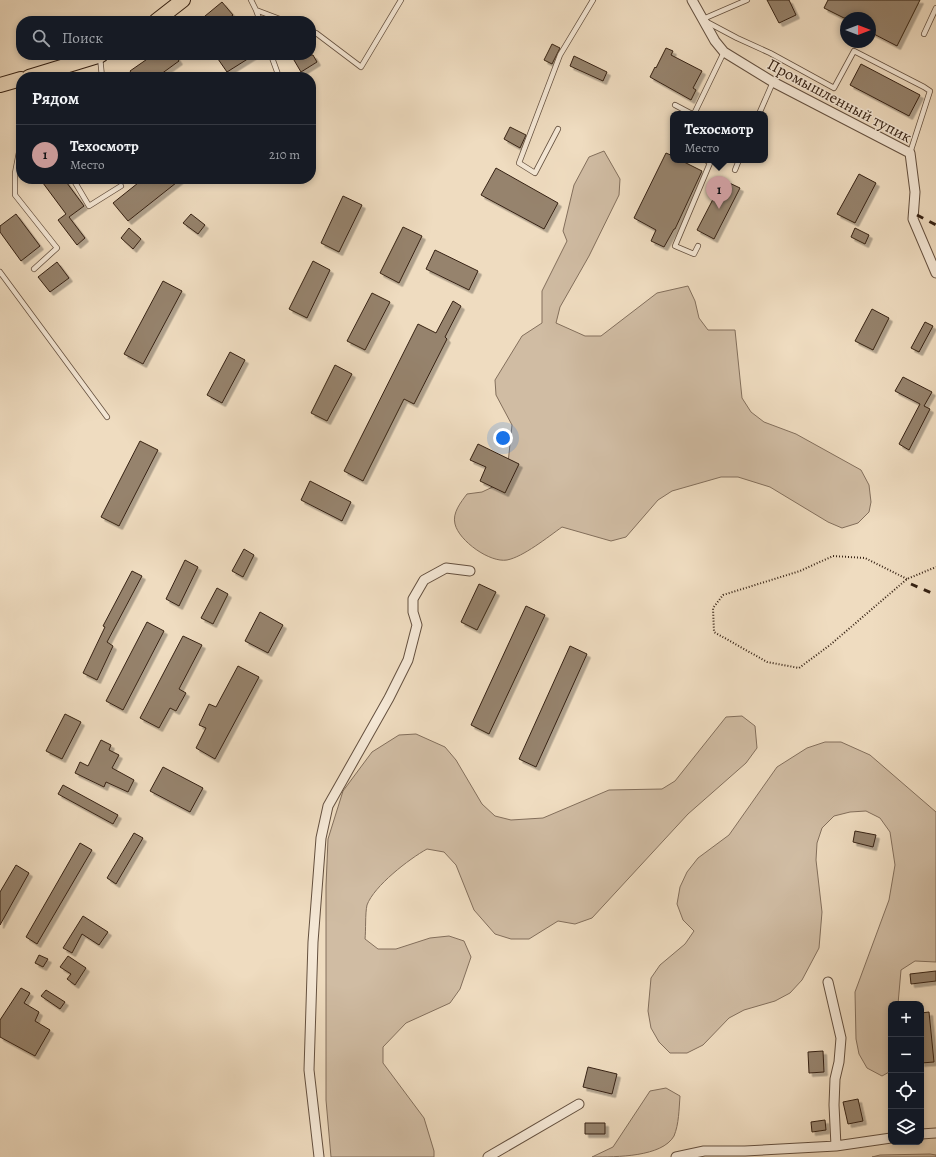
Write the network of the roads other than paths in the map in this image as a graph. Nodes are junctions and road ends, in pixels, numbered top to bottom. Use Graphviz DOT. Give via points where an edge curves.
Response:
graph roads {
  1 [pos="183,0"];
  2 [pos="251,0"];
  3 [pos="401,0"];
  4 [pos="593,0"];
  5 [pos="692,0"];
  6 [pos="747,0"];
  7 [pos="936,8"];
  8 [pos="256,10"];
  9 [pos="162,16"];
  10 [pos="258,16"];
  11 [pos="272,16"];
  12 [pos="703,20"];
  13 [pos="316,33"];
  14 [pos="924,34"];
  15 [pos="724,52"];
  16 [pos="84,60"];
  17 [pos="100,60"];
  18 [pos="273,60"];
  19 [pos="46,72"];
  20 [pos="102,72"];
  21 [pos="277,72"];
  22 [pos="16,81"];
  23 [pos="773,82"];
  24 [pos="0,85"];
  25 [pos="675,106"];
  26 [pos="686,111"];
  27 [pos="694,111"];
  28 [pos="760,111"];
  29 [pos="558,129"];
  30 [pos="910,153"];
  31 [pos="710,163"];
  32 [pos="738,163"];
  33 [pos="16,168"];
  34 [pos="735,170"];
  35 [pos="75,184"];
  36 [pos="121,186"];
  37 [pos="698,246"];
  38 [pos="34,269"];
  39 [pos="0,272"];
  40 [pos="936,273"];
  41 [pos="108,417"];
  42 [pos="470,571"];
  43 [pos="828,982"];
  44 [pos="579,1104"];
  45 [pos="936,1133"];
  46 [pos="924,1134"];
  47 [pos="888,1138"];
  48 [pos="836,1146"];
  49 [pos="319,1157"];
  50 [pos="488,1157"];
  51 [pos="676,1157"];
  1 -- 9 [label="main road"];
  2 -- 8 [label="lane"];
  3 -- 13 [label="lane" via="361,67"];
  4 -- 29 [label="lane" via="560,55 519,163 535,173"];
  5 -- 12 [label="street, Промышленный тупик"];
  6 -- 12 [label="lane"];
  7 -- 14 [label="lane"];
  8 -- 10 [label="lane"];
  8 -- 11 [label="lane"];
  12 -- 15 [label="street, Промышленный тупик"];
  12 -- 30 [label="lane" via="834,88 854,51 924,87 930,91"];
  15 -- 23 [label="street, Промышленный тупик"];
  15 -- 27 [label="lane"];
  16 -- 19 [label="main road"];
  17 -- 20 [label="lane"];
  18 -- 21 [label="lane"];
  22 -- 24 [label="main road"];
  23 -- 28 [label="lane"];
  23 -- 30 [label="street, Промышленный тупик"];
  25 -- 26 [label="lane"];
  30 -- 40 [label="street, Промышленный тупик" via="915,192 913,218"];
  31 -- 37 [label="lane" via="675,246 694,254"];
  32 -- 34 [label="lane"];
  33 -- 38 [label="lane" via="15,195 57,248"];
  35 -- 36 [label="lane" via="89,206"];
  39 -- 41 [label="lane"];
  42 -- 49 [label="street" via="446,568 424,580 413,599 417,625 408,660 328,806 321,838 313,942 309,1070"];
  43 -- 48 [label="street" via="841,1038 835,1079"];
  44 -- 50 [label="street"];
  45 -- 46 [label="street"];
  47 -- 48 [label="street"];
  48 -- 51 [label="street" via="704,1151"];
}
